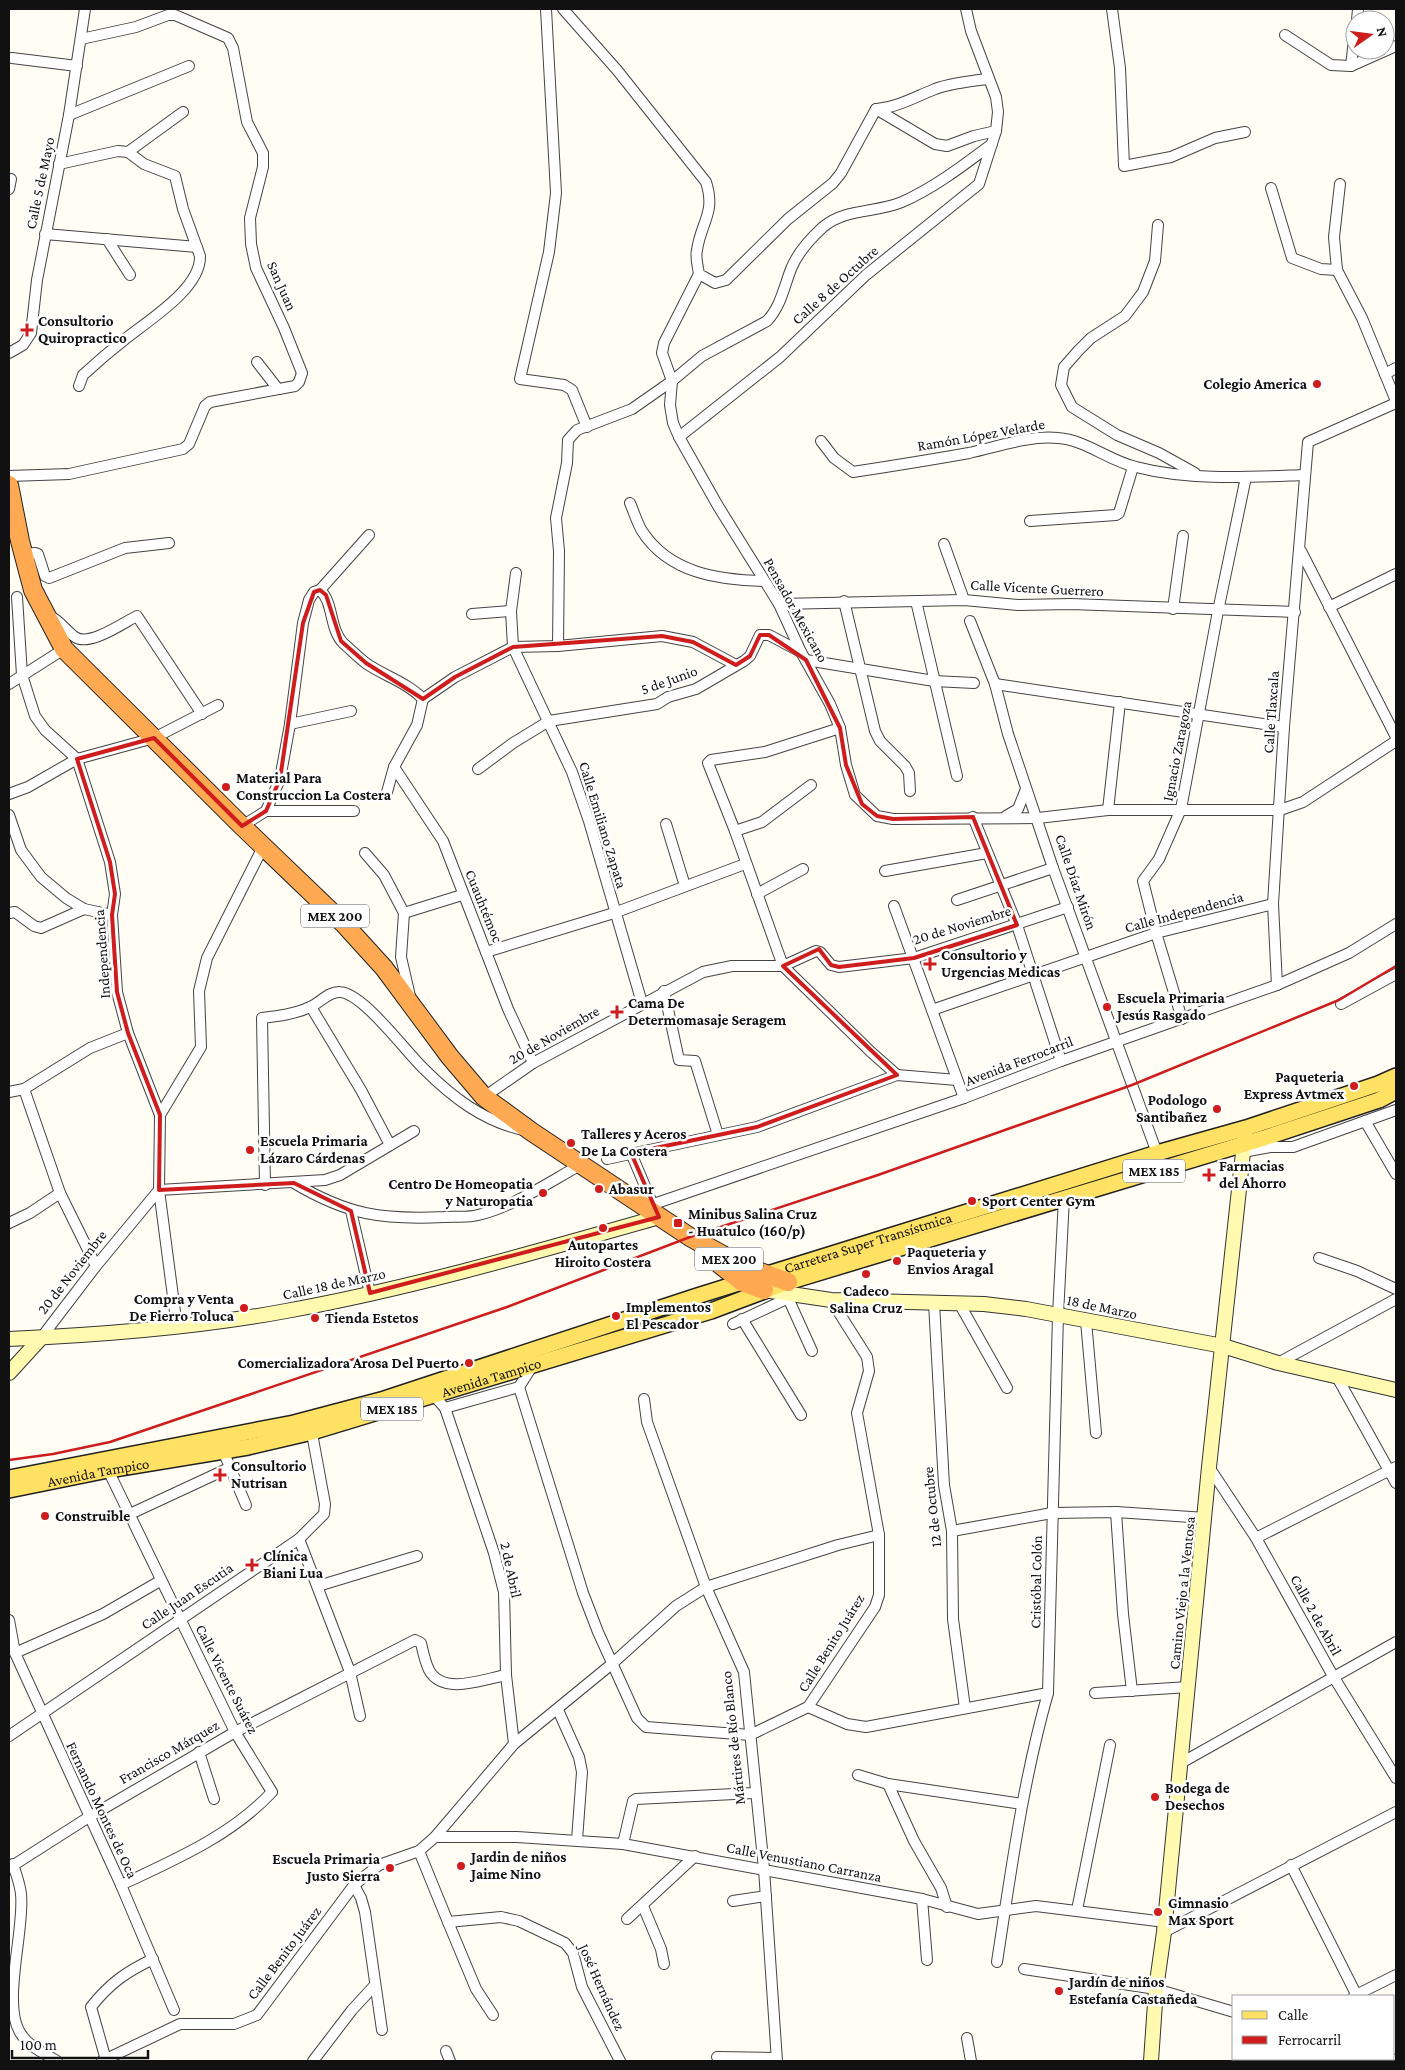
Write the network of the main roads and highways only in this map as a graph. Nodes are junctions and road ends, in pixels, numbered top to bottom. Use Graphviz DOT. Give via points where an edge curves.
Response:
graph roads {
  1 [pos="9,485"];
  2 [pos="17,543"];
  3 [pos="1396,1076"];
  4 [pos="1396,1091"];
  5 [pos="1245,1141"];
  6 [pos="1018,1204"];
  7 [pos="653,1210"];
  8 [pos="690,1237"];
  9 [pos="742,1282"];
  10 [pos="767,1282"];
  11 [pos="790,1292"];
  12 [pos="41,1338"];
  13 [pos="9,1339"];
  14 [pos="1223,1346"];
  15 [pos="9,1373"];
  16 [pos="1396,1390"];
  17 [pos="311,1426"];
  18 [pos="220,1445"];
  19 [pos="9,1478"];
  20 [pos="9,1490"];
  21 [pos="1151,2061"];
  1 -- 2 [label="highway, MEX 200"];
  2 -- 7 [label="highway, MEX 200" via="33,590 64,649 344,924 384,968 484,1097"];
  3 -- 5 [label="main road, Carretera Super Transístmica / MEX 185"];
  4 -- 5 [label="main road, Carretera Super Transístmica / MEX 185" via="1379,1100"];
  5 -- 6 [label="main road, Carretera Super Transístmica / MEX 185" via="1064,1198"];
  5 -- 6 [label="main road, Carretera Super Transístmica / MEX 185" via="1156,1153"];
  5 -- 14 [label="main road, Camino Viejo a la Ventosa"];
  6 -- 10 [label="main road, Carretera Super Transístmica / MEX 185"];
  6 -- 11 [label="main road, Carretera Super Transístmica / MEX 185"];
  7 -- 8 [label="highway, MEX 200"];
  7 -- 12 [label="main road, Calle 18 de Marzo" via="370,1293 286,1311 177,1327"];
  8 -- 9 [label="highway, MEX 200"];
  8 -- 10 [label="highway, MEX 200"];
  9 -- 10 [label="highway, MEX 200"];
  9 -- 17 [label="main road, Avenida Tampico / MEX 185"];
  10 -- 11 [label="highway, MEX 200"];
  10 -- 17 [label="main road, Avenida Tampico / MEX 185" via="711,1311 435,1396"];
  11 -- 14 [label="main road, 18 de Marzo" via="831,1300 998,1304"];
  12 -- 13 [label="main road, Calle 18 de Marzo"];
  12 -- 15 [label="main road, 20 de Noviembre"];
  14 -- 16 [label="main road, 18 de Marzo" via="1278,1363"];
  14 -- 21 [label="main road, Camino Viejo a la Ventosa"];
  17 -- 18 [label="main road, Avenida Tampico / MEX 185"];
  18 -- 19 [label="main road, Avenida Tampico / MEX 185"];
  18 -- 20 [label="main road, Avenida Tampico / MEX 185"];
}
